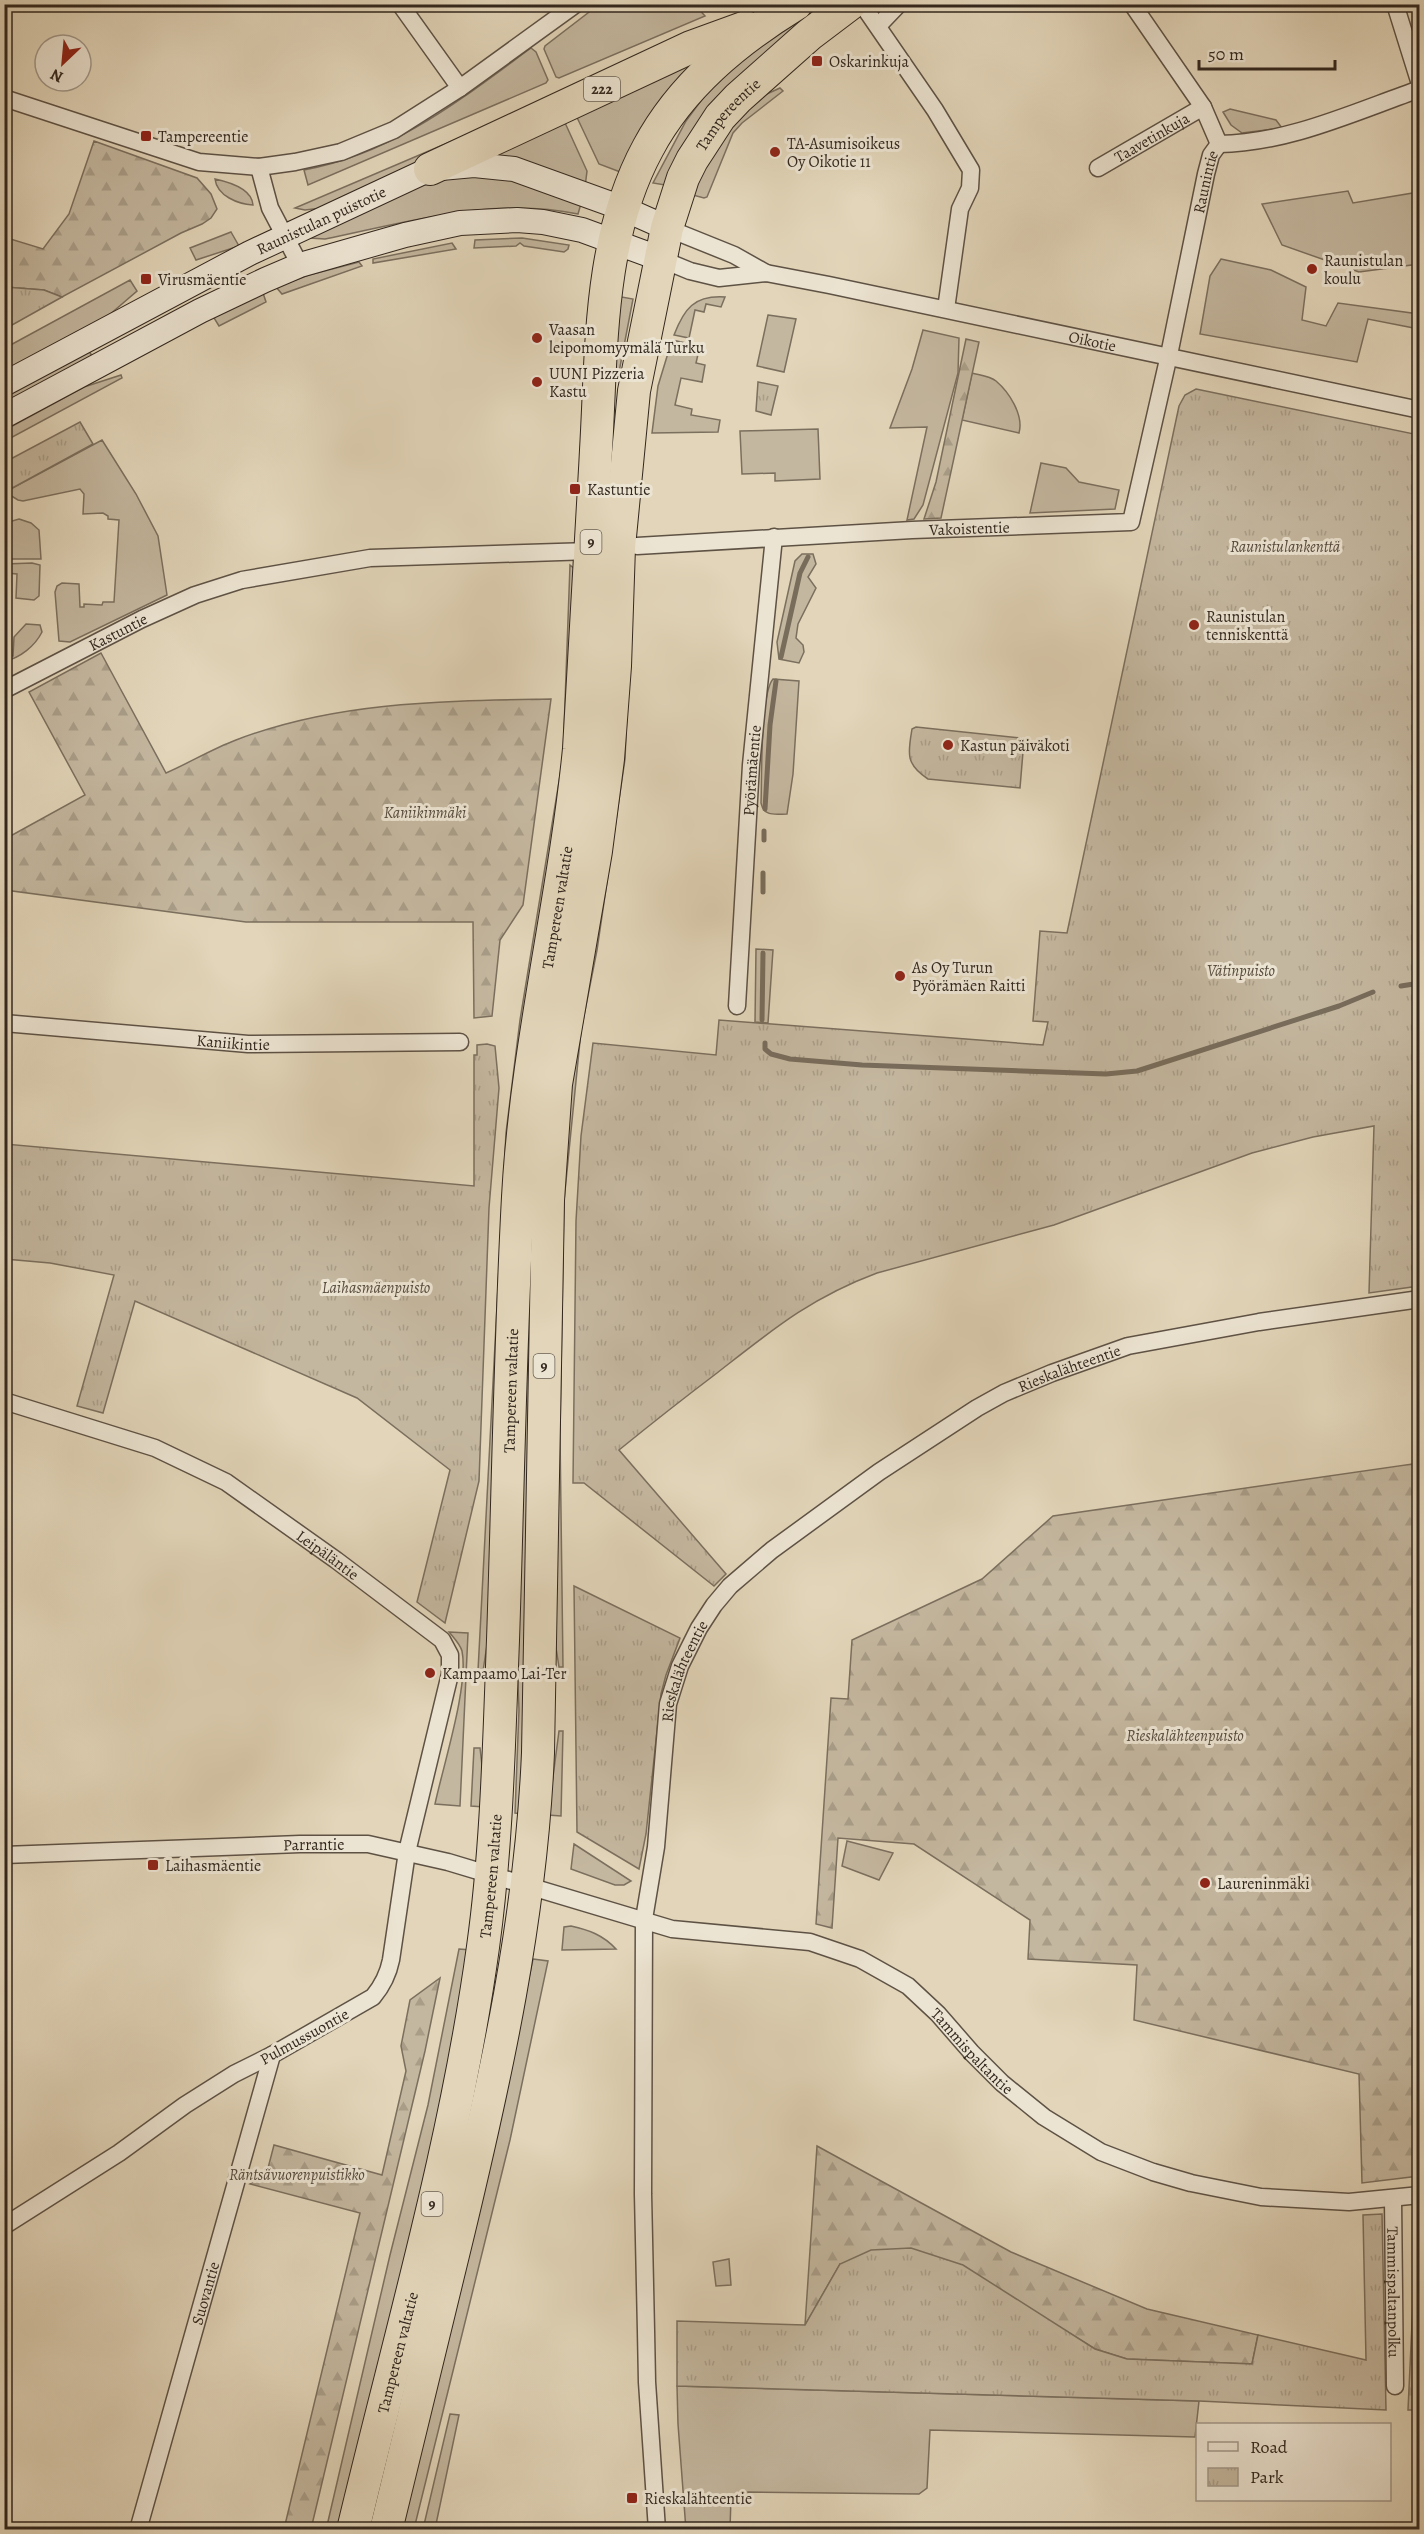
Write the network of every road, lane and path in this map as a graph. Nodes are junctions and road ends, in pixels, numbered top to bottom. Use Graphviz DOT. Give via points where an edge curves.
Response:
graph roads {
  1 [pos="400,4"];
  2 [pos="576,4"];
  3 [pos="850,4"];
  4 [pos="862,4"];
  5 [pos="899,4"];
  6 [pos="1132,4"];
  7 [pos="1395,4"];
  8 [pos="787,10"];
  9 [pos="878,26"];
  10 [pos="1419,84"];
  11 [pos="460,88"];
  12 [pos="1419,89"];
  13 [pos="4,98"];
  14 [pos="1203,106"];
  15 [pos="1219,144"];
  16 [pos="260,167"];
  17 [pos="1098,168"];
  18 [pos="430,169"];
  19 [pos="622,208"];
  20 [pos="667,228"];
  21 [pos="285,236"];
  22 [pos="614,241"];
  23 [pos="661,259"];
  24 [pos="300,265"];
  25 [pos="766,273"];
  26 [pos="946,309"];
  27 [pos="1169,355"];
  28 [pos="4,384"];
  29 [pos="1419,410"];
  30 [pos="4,416"];
  31 [pos="774,537"];
  32 [pos="637,546"];
  33 [pos="591,551"];
  34 [pos="4,690"];
  35 [pos="736,1006"];
  36 [pos="4,1023"];
  37 [pos="460,1042"];
  38 [pos="1419,1299"];
  39 [pos="4,1401"];
  40 [pos="407,1852"];
  41 [pos="4,1855"];
  42 [pos="490,1874"];
  43 [pos="527,1885"];
  44 [pos="644,1918"];
  45 [pos="272,2055"];
  46 [pos="1419,2195"];
  47 [pos="1393,2199"];
  48 [pos="4,2226"];
  49 [pos="1395,2386"];
  50 [pos="138,2529"];
  51 [pos="353,2529"];
  52 [pos="386,2529"];
  53 [pos="657,2529"];
  1 -- 11 [label="street"];
  2 -- 11 [label="street"];
  3 -- 20 [label="highway, Tampereentie / 9" via="764,73 720,117 683,178"];
  4 -- 9 [label="street"];
  5 -- 9 [label="street"];
  6 -- 14 [label="street"];
  7 -- 10 [label="street"];
  8 -- 18 [label="highway, 222" via="691,47"];
  8 -- 19 [label="highway, 9" via="707,70 681,97 647,149"];
  9 -- 26 [label="street" via="971,170 970,188 960,208"];
  11 -- 16 [label="street" via="394,130 362,145 309,160"];
  12 -- 15 [label="street, Raunintie" via="1282,137"];
  13 -- 16 [label="street" via="199,162"];
  14 -- 15 [label="street"];
  14 -- 17 [label="street, Taavetinkuja"];
  15 -- 27 [label="street, Raunintie" via="1206,174"];
  16 -- 21 [label="street" via="270,208"];
  18 -- 19 [label="main road, Raunistulan puistotie / 222" via="474,165 514,169"];
  18 -- 21 [label="main road, Raunistulan puistotie / 222"];
  19 -- 20 [label="main road, Raunistulan puistotie"];
  19 -- 22 [label="highway, 9"];
  20 -- 23 [label="highway, Tampereentie / 9"];
  20 -- 25 [label="street, Oikotie" via="734,255"];
  21 -- 24 [label="street"];
  21 -- 28 [label="main road, Raunistulan puistotie / 222"];
  22 -- 23 [label="main road, Raunistulan puistotie"];
  22 -- 24 [label="main road, Raunistulan puistotie" via="543,222 483,221 405,235"];
  22 -- 33 [label="highway, Tampereen valtatie / 9" via="604,318"];
  23 -- 25 [label="street, Oikotie" via="719,278"];
  23 -- 43 [label="highway, Tampereen valtatie / 9" via="633,402 602,810 556,1084 548,1200 538,1753"];
  24 -- 30 [label="main road, Raunistulan puistotie" via="200,312"];
  25 -- 26 [label="street, Oikotie"];
  26 -- 27 [label="street, Oikotie"];
  27 -- 29 [label="street, Oikotie"];
  27 -- 31 [label="street, Vakoistentie" via="1131,522"];
  31 -- 32 [label="street, Vakoistentie"];
  31 -- 35 [label="street, Pyörämäentie" via="751,765"];
  33 -- 34 [label="street, Kastuntie" via="370,558 243,580 195,595 142,619"];
  33 -- 42 [label="highway, Tampereen valtatie / 9" via="574,802 531,1067 518,1193 500,1728"];
  36 -- 37 [label="street, Kaniikintie" via="248,1044"];
  38 -- 44 [label="street, Rieskalähteentie" via="1128,1346 1052,1373 977,1408 879,1472 772,1551 730,1586 714,1605 680,1666 668,1704 656,1847"];
  39 -- 40 [label="street, Leipäläntie" via="155,1448 226,1482 442,1640 450,1655 450,1674"];
  40 -- 41 [label="street, Parrantie" via="368,1844 336,1844"];
  40 -- 42 [label="street"];
  40 -- 45 [label="street, Pulmussuontie" via="392,1960 380,1989 373,1997"];
  42 -- 43 [label="street"];
  42 -- 51 [label="highway, Tampereen valtatie / 9" via="483,1946 459,2084"];
  43 -- 44 [label="street, Tammispaltantie"];
  43 -- 52 [label="highway, Tampereen valtatie / 9" via="518,1960 491,2096"];
  44 -- 47 [label="street, Tammispaltantie" via="681,1930 810,1942 860,1959 914,1992 990,2072 1044,2117 1091,2147 1153,2172 1261,2198 1349,2202"];
  44 -- 53 [label="street, Rieskalähteentie" via="645,2331"];
  45 -- 48 [label="street, Pulmussuontie" via="185,2105 119,2153"];
  45 -- 50 [label="street, Suovantie"];
  46 -- 47 [label="street, Tammispaltantie"];
  47 -- 49 [label="street, Tammispaltanpolku"];
}
